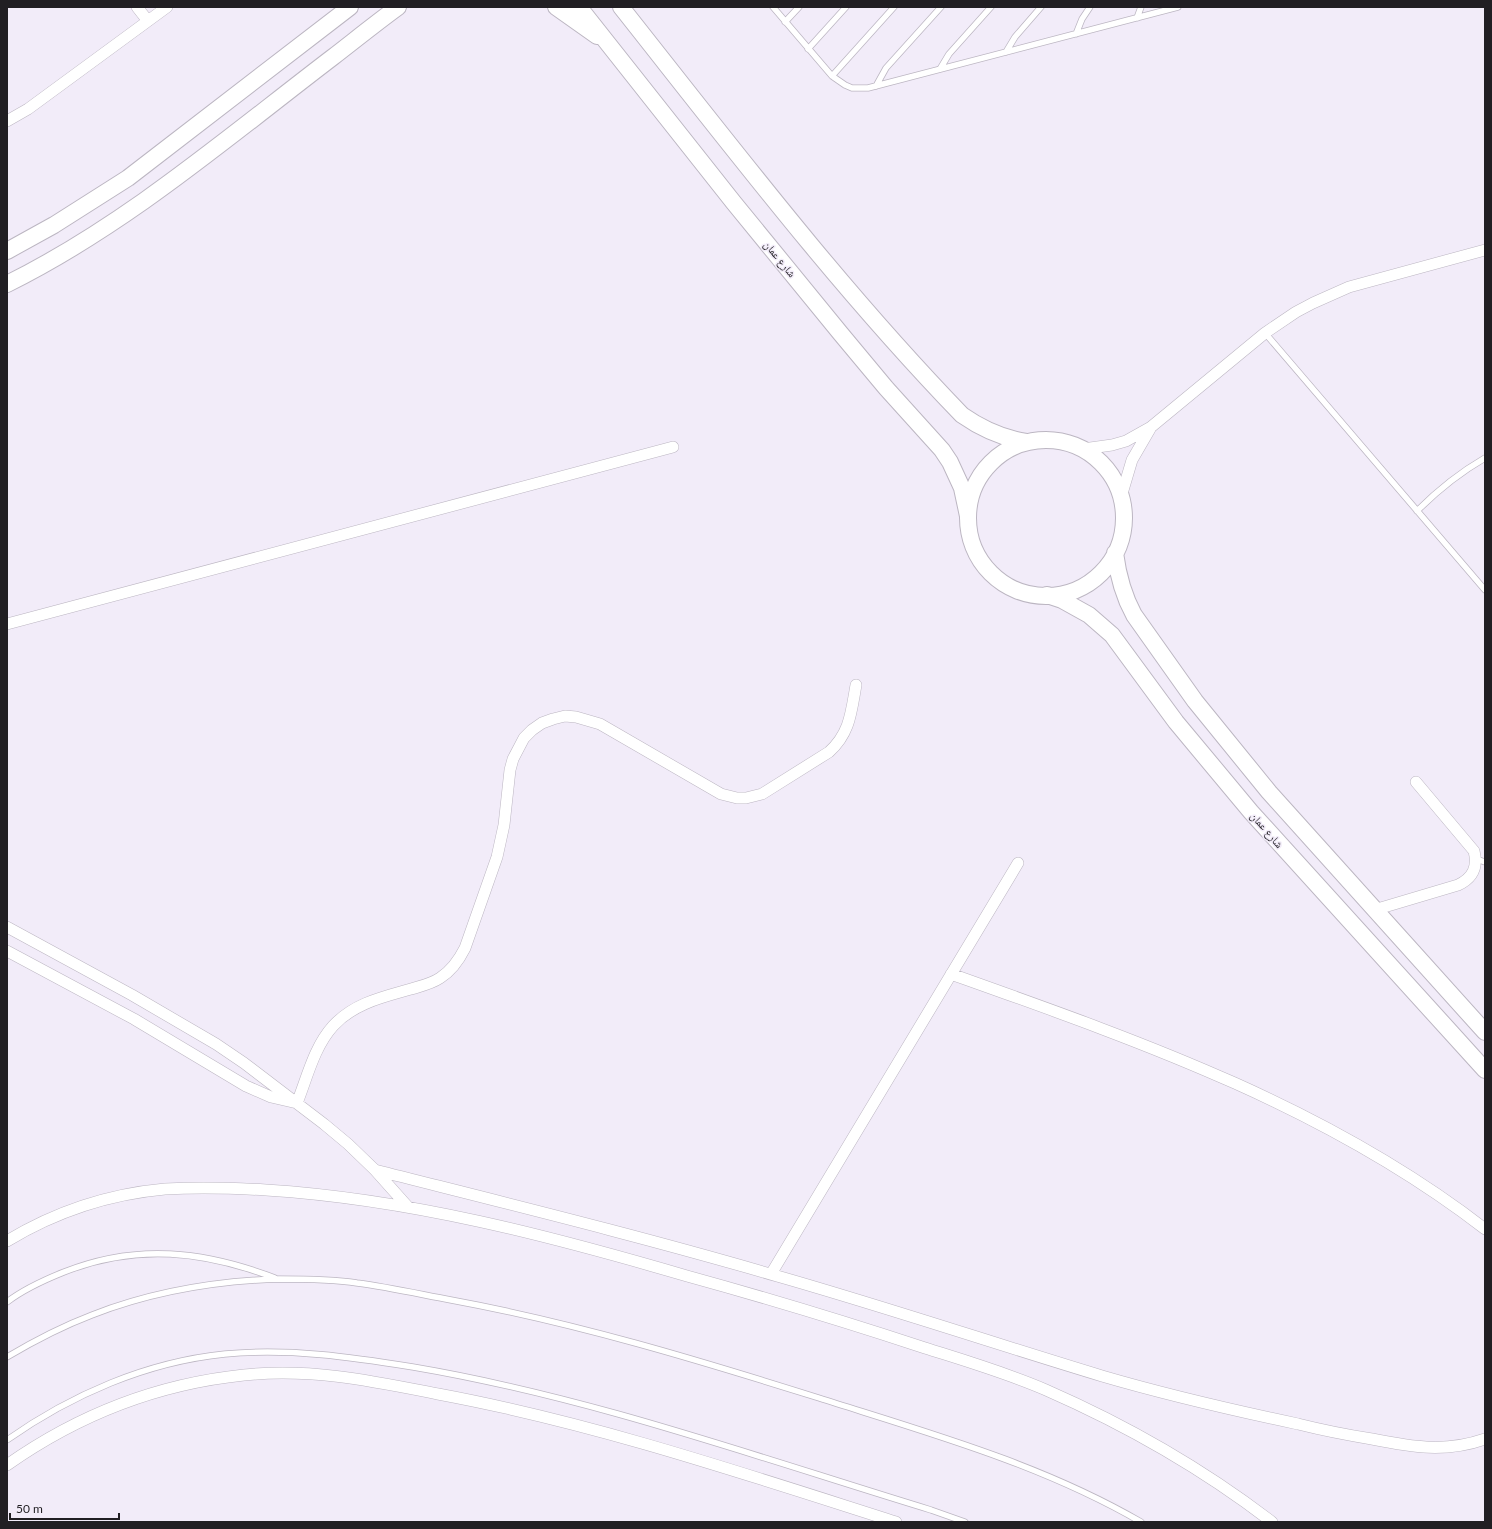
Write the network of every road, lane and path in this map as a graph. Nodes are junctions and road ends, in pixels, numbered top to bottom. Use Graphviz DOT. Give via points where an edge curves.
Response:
graph roads {
  1 [pos="137,7"];
  2 [pos="167,7"];
  3 [pos="350,7"];
  4 [pos="398,7"];
  5 [pos="556,7"];
  6 [pos="579,7"];
  7 [pos="621,7"];
  8 [pos="773,7"];
  9 [pos="799,7"];
  10 [pos="846,7"];
  11 [pos="894,7"];
  12 [pos="941,7"];
  13 [pos="991,7"];
  14 [pos="1041,7"];
  15 [pos="1090,7"];
  16 [pos="1141,7"];
  17 [pos="1178,7"];
  18 [pos="1137,18"];
  19 [pos="148,22"];
  20 [pos="785,22"];
  21 [pos="1076,34"];
  22 [pos="607,42"];
  23 [pos="808,49"];
  24 [pos="1006,52"];
  25 [pos="940,69"];
  26 [pos="832,76"];
  27 [pos="876,86"];
  28 [pos="7,121"];
  29 [pos="1485,250"];
  30 [pos="7,251"];
  31 [pos="7,284"];
  32 [pos="1265,333"];
  33 [pos="1151,427"];
  34 [pos="1026,442"];
  35 [pos="673,448"];
  36 [pos="1083,449"];
  37 [pos="1485,458"];
  38 [pos="1121,497"];
  39 [pos="1418,511"];
  40 [pos="968,516"];
  41 [pos="1115,553"];
  42 [pos="1485,590"];
  43 [pos="1048,595"];
  44 [pos="7,624"];
  45 [pos="856,685"];
  46 [pos="1416,782"];
  47 [pos="1481,860"];
  48 [pos="1018,863"];
  49 [pos="1374,910"];
  50 [pos="7,927"];
  51 [pos="7,951"];
  52 [pos="951,974"];
  53 [pos="1485,1032"];
  54 [pos="1485,1070"];
  55 [pos="297,1103"];
  56 [pos="375,1170"];
  57 [pos="408,1207"];
  58 [pos="1485,1230"];
  59 [pos="7,1241"];
  60 [pos="772,1274"];
  61 [pos="279,1279"];
  62 [pos="7,1302"];
  63 [pos="7,1357"];
  64 [pos="1485,1439"];
  65 [pos="7,1440"];
  66 [pos="7,1465"];
  67 [pos="896,1522"];
  68 [pos="965,1522"];
  69 [pos="1141,1522"];
  70 [pos="1272,1522"];
  1 -- 19 [label="street"];
  2 -- 19 [label="street"];
  3 -- 30 [label="main road" via="128,178 54,225"];
  4 -- 31 [label="main road" via="146,201 102,231"];
  5 -- 22 [label="main road"];
  6 -- 22 [label="main road, شارع عمان"];
  7 -- 34 [label="main road" via="766,190 908,359 971,422 1003,437"];
  8 -- 20 [label="lane"];
  9 -- 20 [label="lane"];
  10 -- 23 [label="lane"];
  11 -- 26 [label="lane"];
  12 -- 27 [label="lane" via="886,68"];
  13 -- 25 [label="lane" via="949,54"];
  14 -- 24 [label="lane" via="1015,37"];
  15 -- 21 [label="lane"];
  16 -- 18 [label="lane"];
  17 -- 18 [label="lane"];
  18 -- 21 [label="lane"];
  19 -- 28 [label="street" via="28,109"];
  20 -- 23 [label="lane"];
  21 -- 24 [label="lane"];
  22 -- 40 [label="main road, شارع عمان" via="845,340 942,450 962,488"];
  23 -- 26 [label="lane"];
  24 -- 25 [label="lane"];
  25 -- 27 [label="lane"];
  26 -- 27 [label="lane" via="852,88"];
  29 -- 32 [label="street" via="1349,288 1302,309"];
  32 -- 33 [label="street"];
  32 -- 39 [label="lane"];
  33 -- 36 [label="street" via="1119,443"];
  33 -- 38 [label="street" via="1132,460"];
  34 -- 36 [label="main road" via="1056,441"];
  34 -- 40 [label="main road" via="997,457 985,469 970,499"];
  35 -- 44 [label="street"];
  36 -- 38 [label="main road" via="1107,470 1116,483"];
  37 -- 39 [label="lane" via="1450,481"];
  38 -- 41 [label="main road" via="1124,526"];
  39 -- 42 [label="lane"];
  40 -- 43 [label="main road" via="969,533 975,550 997,578 1012,588 1030,594"];
  41 -- 43 [label="main road" via="1106,567 1085,585 1064,593"];
  41 -- 49 [label="main road" via="1119,579 1127,604 1195,701 1269,792"];
  43 -- 54 [label="main road, شارع عمان" via="1082,611 1112,635 1176,722 1246,807"];
  45 -- 55 [label="street" via="849,725 837,745 770,790 754,797 737,798 721,794 611,729 588,720 565,716 548,721 532,730 524,738 513,759 497,857 460,958 432,983 373,1000 344,1016 317,1050"];
  46 -- 47 [label="street"];
  47 -- 49 [label="street" via="1466,882"];
  48 -- 52 [label="street"];
  49 -- 53 [label="main road"];
  50 -- 55 [label="street" via="216,1044"];
  51 -- 55 [label="street" via="134,1019 246,1086 271,1097"];
  52 -- 58 [label="street" via="1135,1041 1276,1102 1332,1130 1405,1173"];
  52 -- 60 [label="street"];
  55 -- 56 [label="street" via="348,1144"];
  56 -- 57 [label="street"];
  56 -- 60 [label="street" via="612,1230"];
  57 -- 59 [label="street" via="299,1192 165,1189 90,1204 43,1222"];
  57 -- 70 [label="street" via="597,1250 799,1307 983,1366 1044,1389 1135,1434 1185,1463"];
  60 -- 64 [label="street" via="1103,1376 1254,1415 1421,1448 1465,1445"];
  61 -- 62 [label="lane" via="200,1257 142,1253 96,1261 74,1268 32,1287"];
  61 -- 63 [label="lane" via="204,1286 130,1302 91,1315"];
  61 -- 69 [label="lane" via="356,1282 500,1309 644,1344 978,1448 1058,1480"];
  65 -- 68 [label="lane" via="67,1403 143,1371 224,1354 306,1353 434,1371 546,1395 643,1421"];
  66 -- 67 [label="street" via="68,1428 123,1402 153,1392 207,1380 246,1375 309,1373 389,1384 546,1417 684,1455"];
}
